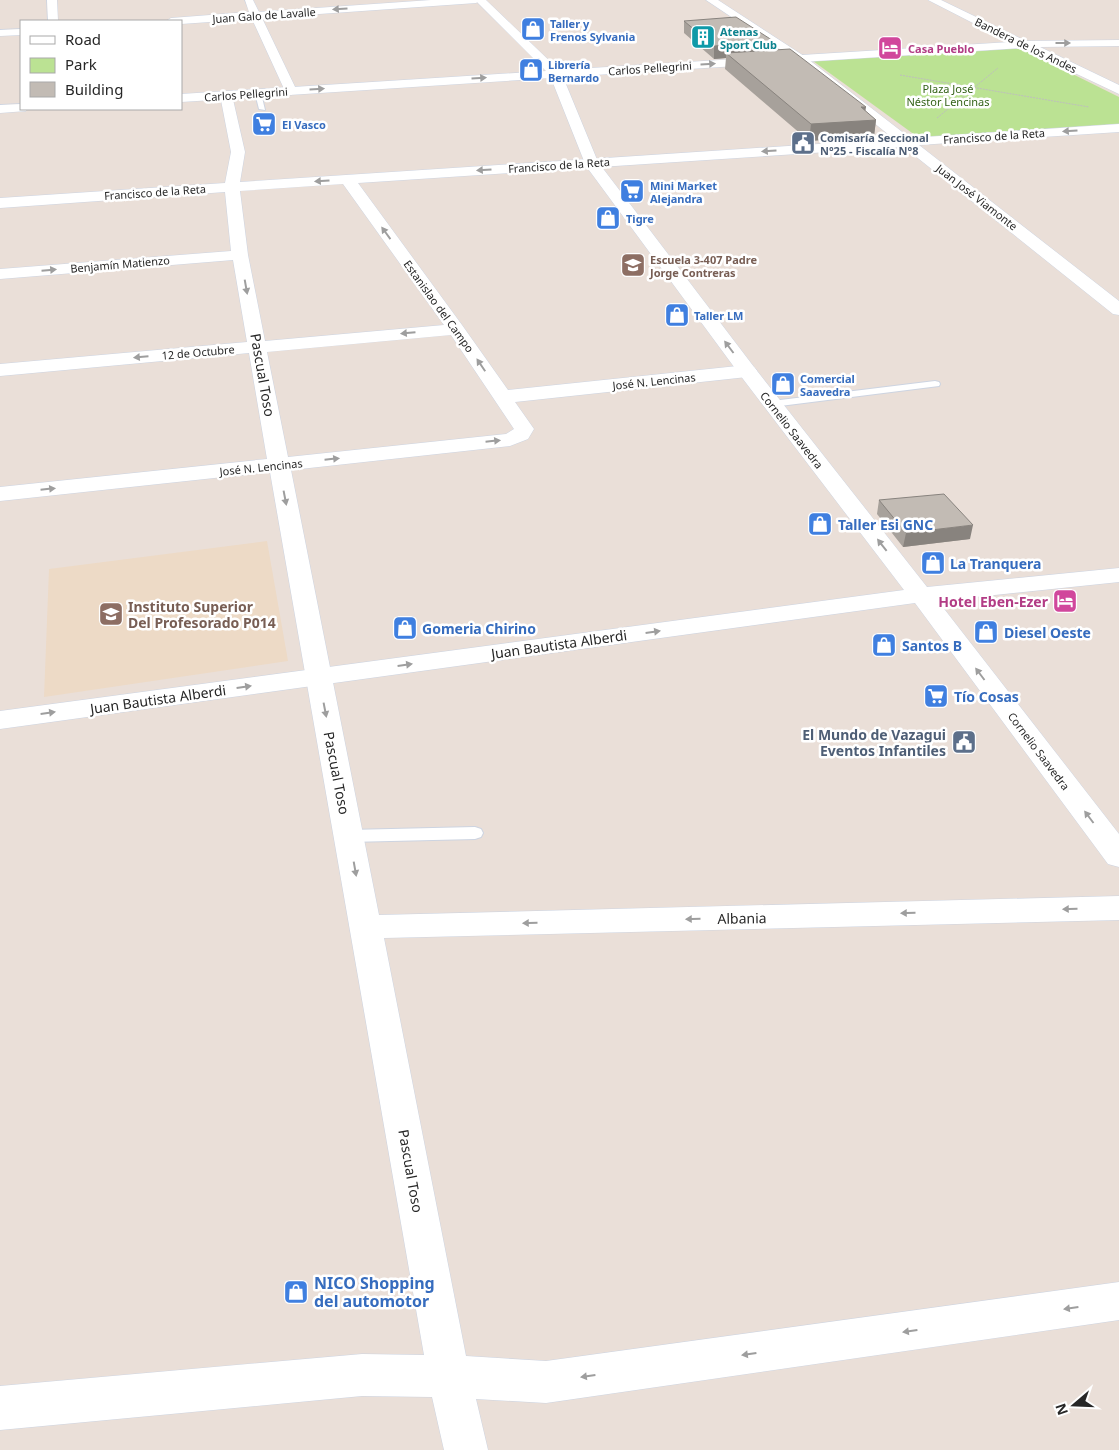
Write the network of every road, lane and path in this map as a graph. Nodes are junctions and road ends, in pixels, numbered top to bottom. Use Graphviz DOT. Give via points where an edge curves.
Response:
graph roads {
  1 [pos="52,0"];
  2 [pos="248,0"];
  3 [pos="476,0"];
  4 [pos="480,0"];
  5 [pos="710,0"];
  6 [pos="934,0"];
  7 [pos="956,0"];
  8 [pos="257,15"];
  9 [pos="53,20"];
  10 [pos="182,20"];
  11 [pos="20,32"];
  12 [pos="0,33"];
  13 [pos="1119,43"];
  14 [pos="1025,44"];
  15 [pos="800,58"];
  16 [pos="555,73"];
  17 [pos="898,74"];
  18 [pos="976,87"];
  19 [pos="292,90"];
  20 [pos="1119,90"];
  21 [pos="258,93"];
  22 [pos="226,95"];
  23 [pos="182,98"];
  24 [pos="1090,107"];
  25 [pos="20,108"];
  26 [pos="0,109"];
  27 [pos="263,109"];
  28 [pos="1119,128"];
  29 [pos="907,141"];
  30 [pos="591,163"];
  31 [pos="347,179"];
  32 [pos="232,187"];
  33 [pos="0,202"];
  34 [pos="240,255"];
  35 [pos="0,274"];
  36 [pos="1119,310"];
  37 [pos="456,329"];
  38 [pos="257,347"];
  39 [pos="0,370"];
  40 [pos="746,371"];
  41 [pos="935,384"];
  42 [pos="502,397"];
  43 [pos="772,404"];
  44 [pos="521,435"];
  45 [pos="279,465"];
  46 [pos="0,494"];
  47 [pos="1119,575"];
  48 [pos="920,595"];
  49 [pos="319,677"];
  50 [pos="0,720"];
  51 [pos="475,834"];
  52 [pos="349,836"];
  53 [pos="1119,856"];
  54 [pos="1119,908"];
  55 [pos="366,927"];
  56 [pos="1119,1301"];
  57 [pos="449,1376"];
  58 [pos="0,1408"];
  59 [pos="466,1450"];
  1 -- 9 [label="street"];
  2 -- 8 [label="street"];
  3 -- 8 [label="street, Juan Galo de Lavalle, one-way"];
  4 -- 16 [label="street, Cornelio Saavedra"];
  5 -- 15 [label="street, Juan José Viamonte"];
  6 -- 7 [label="street"];
  6 -- 14 [label="street, Bandera de los Andes"];
  8 -- 10 [label="street, Juan Galo de Lavalle"];
  8 -- 19 [label="street"];
  11 -- 12 [label="street"];
  14 -- 13 [label="street, Carlos Pellegrini, one-way"];
  14 -- 15 [label="street, Carlos Pellegrini"];
  14 -- 18 [label="path"];
  14 -- 20 [label="street, Bandera de los Andes"];
  16 -- 15 [label="street, Carlos Pellegrini, one-way"];
  15 -- 29 [label="street, Juan José Viamonte"];
  19 -- 16 [label="street, Carlos Pellegrini, one-way"];
  16 -- 30 [label="street, Cornelio Saavedra"];
  17 -- 18 [label="path"];
  18 -- 24 [label="path"];
  18 -- 29 [label="path"];
  19 -- 21 [label="street, Carlos Pellegrini"];
  21 -- 22 [label="street, Carlos Pellegrini"];
  21 -- 27 [label="lane"];
  22 -- 23 [label="street, Carlos Pellegrini"];
  22 -- 32 [label="street, Pascual Toso" via="238,152"];
  25 -- 26 [label="street"];
  28 -- 29 [label="street, Francisco de la Reta, one-way"];
  29 -- 30 [label="street, Francisco de la Reta, one-way"];
  29 -- 36 [label="street, Juan José Viamonte"];
  30 -- 31 [label="street, Francisco de la Reta, one-way"];
  40 -- 30 [label="street, Cornelio Saavedra, one-way"];
  31 -- 32 [label="street, Francisco de la Reta, one-way"];
  37 -- 31 [label="street, Estanislao del Campo, one-way"];
  32 -- 33 [label="street, Francisco de la Reta"];
  32 -- 34 [label="street, Pascual Toso"];
  35 -- 34 [label="street, Benjamín Matienzo, one-way"];
  34 -- 38 [label="street, Pascual Toso, one-way"];
  37 -- 38 [label="street, 12 de Octubre, one-way"];
  42 -- 37 [label="street, Estanislao del Campo, one-way"];
  38 -- 39 [label="street, 12 de Octubre, one-way"];
  38 -- 45 [label="street, Pascual Toso"];
  40 -- 42 [label="street, José N. Lencinas"];
  40 -- 43 [label="street, Cornelio Saavedra"];
  41 -- 43 [label="lane"];
  42 -- 44 [label="street, Estanislao del Campo" via="524,429"];
  48 -- 43 [label="street, Cornelio Saavedra, one-way"];
  45 -- 44 [label="street, José N. Lencinas, one-way" via="510,440"];
  46 -- 45 [label="street, José N. Lencinas, one-way"];
  45 -- 49 [label="street, Pascual Toso, one-way"];
  47 -- 48 [label="street, Juan Bautista Alberdi"];
  49 -- 48 [label="street, Juan Bautista Alberdi, one-way"];
  53 -- 48 [label="street, Cornelio Saavedra, one-way"];
  50 -- 49 [label="street, Juan Bautista Alberdi, one-way"];
  49 -- 52 [label="street, Pascual Toso, one-way"];
  51 -- 52 [label="lane"];
  52 -- 55 [label="street, Pascual Toso, one-way"];
  54 -- 55 [label="street, Albania, one-way"];
  55 -- 57 [label="street, Pascual Toso"];
  56 -- 57 [label="street, one-way" via="546,1382"];
  57 -- 58 [label="street" via="362,1375"];
  57 -- 59 [label="street, Pascual Toso"];
}
